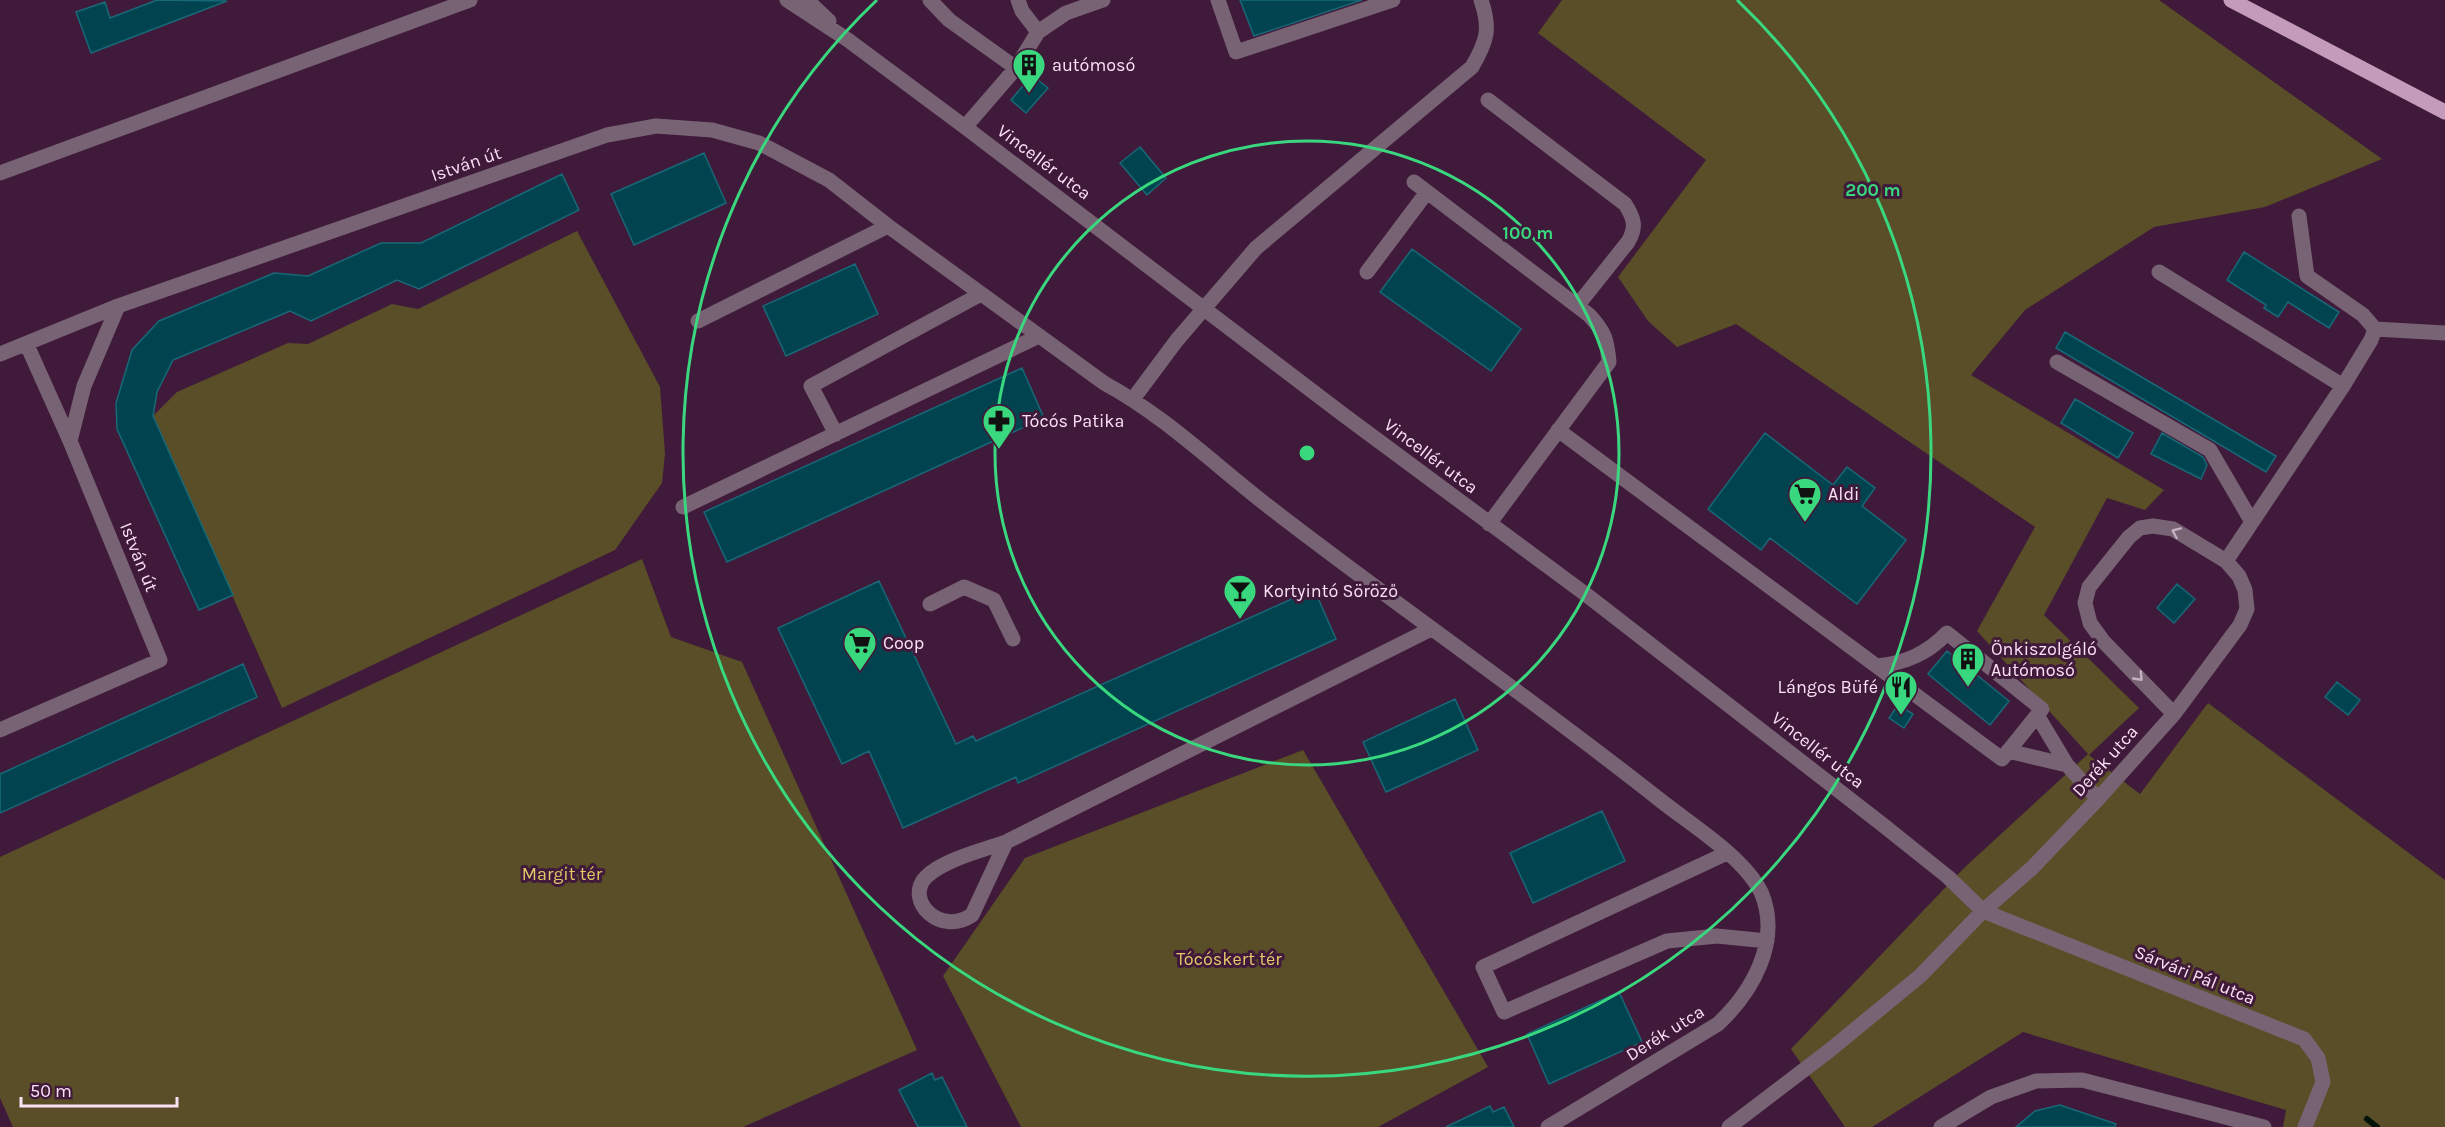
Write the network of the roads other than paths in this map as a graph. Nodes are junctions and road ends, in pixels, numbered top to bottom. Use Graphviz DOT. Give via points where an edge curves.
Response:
graph roads {
  1 [pos="470,0"];
  2 [pos="787,0"];
  3 [pos="807,0"];
  4 [pos="818,0"];
  5 [pos="930,0"];
  6 [pos="1018,0"];
  7 [pos="1103,0"];
  8 [pos="1218,0"];
  9 [pos="1393,0"];
  10 [pos="1480,0"];
  11 [pos="2231,0"];
  12 [pos="1038,32"];
  13 [pos="848,40"];
  14 [pos="1016,68"];
  15 [pos="1488,100"];
  16 [pos="2445,112"];
  17 [pos="965,127"];
  18 [pos="0,174"];
  19 [pos="1414,183"];
  20 [pos="1427,192"];
  21 [pos="2299,216"];
  22 [pos="888,226"];
  23 [pos="1367,272"];
  24 [pos="2159,272"];
  25 [pos="981,294"];
  26 [pos="118,306"];
  27 [pos="1577,306"];
  28 [pos="1203,308"];
  29 [pos="698,321"];
  30 [pos="2445,333"];
  31 [pos="2373,334"];
  32 [pos="1039,336"];
  33 [pos="27,345"];
  34 [pos="0,354"];
  35 [pos="2057,362"];
  36 [pos="2343,386"];
  37 [pos="1133,399"];
  38 [pos="1558,430"];
  39 [pos="836,434"];
  40 [pos="70,441"];
  41 [pos="683,507"];
  42 [pos="2252,522"];
  43 [pos="1489,524"];
  44 [pos="2226,561"];
  45 [pos="930,604"];
  46 [pos="1431,628"];
  47 [pos="1013,639"];
  48 [pos="1877,666"];
  49 [pos="2174,714"];
  50 [pos="2037,715"];
  51 [pos="0,730"];
  52 [pos="2008,751"];
  53 [pos="2067,765"];
  54 [pos="2098,799"];
  55 [pos="1006,842"];
  56 [pos="1727,853"];
  57 [pos="1983,911"];
  58 [pos="1767,941"];
  59 [pos="1548,1127"];
  60 [pos="1728,1127"];
  61 [pos="1941,1127"];
  62 [pos="2265,1127"];
  63 [pos="2305,1127"];
  1 -- 18 [label="street"];
  2 -- 13 [label="street, Vincellér utca"];
  3 -- 13 [label="street, Vincellér utca"];
  4 -- 13 [label="street"];
  5 -- 14 [label="street" via="949,20"];
  6 -- 12 [label="street"];
  7 -- 12 [label="street" via="1066,13"];
  8 -- 9 [label="street" via="1236,51"];
  10 -- 28 [label="street" via="1488,28 1484,46 1472,67 1256,248"];
  11 -- 16 [label="main road"];
  12 -- 14 [label="street"];
  13 -- 17 [label="street, Vincellér utca"];
  14 -- 17 [label="street"];
  15 -- 27 [label="street" via="1625,204 1634,220 1628,242"];
  17 -- 28 [label="street, Vincellér utca"];
  19 -- 20 [label="street"];
  20 -- 23 [label="street"];
  20 -- 27 [label="street"];
  21 -- 31 [label="street" via="2307,276 2363,315"];
  22 -- 25 [label="street"];
  22 -- 26 [label="street, István út" via="828,180 759,143 712,130 656,126 607,135"];
  22 -- 29 [label="street"];
  24 -- 36 [label="street"];
  25 -- 32 [label="street"];
  25 -- 39 [label="street" via="811,386"];
  26 -- 33 [label="street, István út"];
  26 -- 40 [label="street" via="84,386"];
  27 -- 38 [label="street" via="1599,326 1607,340 1608,362"];
  28 -- 37 [label="street"];
  28 -- 43 [label="street, Vincellér utca"];
  30 -- 31 [label="street"];
  31 -- 36 [label="street"];
  32 -- 37 [label="street"];
  32 -- 39 [label="street"];
  33 -- 34 [label="street, István út"];
  33 -- 40 [label="street"];
  35 -- 42 [label="street" via="2210,450"];
  36 -- 42 [label="street"];
  37 -- 46 [label="street"];
  38 -- 43 [label="street"];
  38 -- 48 [label="street"];
  39 -- 41 [label="street"];
  40 -- 51 [label="street, István út" via="160,660"];
  42 -- 44 [label="street"];
  43 -- 57 [label="street, Vincellér utca" via="1883,825"];
  44 -- 49 [label="street, Derék utca" via="2239,576 2247,609 2241,625"];
  44 -- 49 [label="street, one-way" via="2173,529 2153,525 2140,528 2129,537 2089,587 2085,603 2090,623"];
  45 -- 47 [label="street" via="964,586 994,600"];
  46 -- 55 [label="street"];
  46 -- 56 [label="street"];
  48 -- 50 [label="street" via="1900,664 1933,648 1947,633 2042,709"];
  48 -- 52 [label="street" via="2002,759"];
  49 -- 54 [label="street, Derék utca"];
  50 -- 52 [label="street"];
  50 -- 53 [label="street"];
  52 -- 53 [label="street"];
  53 -- 54 [label="street"];
  54 -- 57 [label="street, Derék utca" via="2032,868"];
  55 -- 55 [label="street" via="930,873 920,890 926,910 943,922 964,921 972,915"];
  56 -- 58 [label="street" via="1761,892"];
  56 -- 58 [label="street" via="1483,967 1504,1012 1667,940 1716,936"];
  57 -- 60 [label="street, Derék utca" via="1920,976"];
  57 -- 63 [label="street, Sárvári Pál utca" via="2304,1039 2318,1058 2323,1082"];
  58 -- 59 [label="street, Derék utca" via="1752,985 1718,1024"];
  61 -- 62 [label="street" via="1991,1096 2036,1081 2082,1080"];
}
